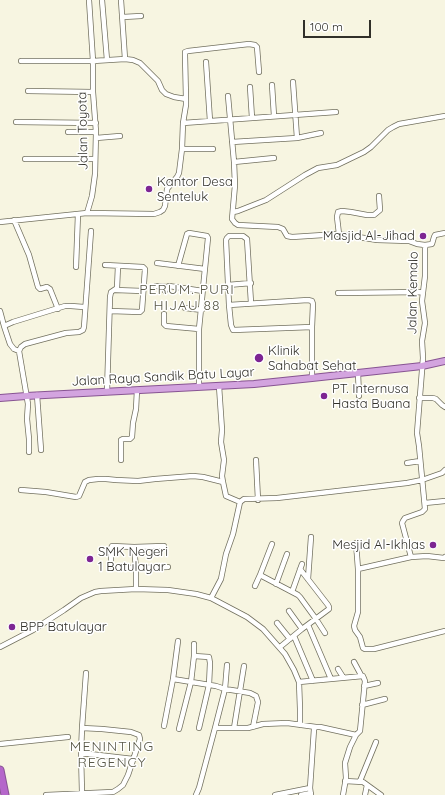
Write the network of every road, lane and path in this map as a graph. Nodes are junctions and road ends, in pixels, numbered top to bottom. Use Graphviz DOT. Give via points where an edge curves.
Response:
graph roads {
  1 [pos="89,0"];
  2 [pos="102,0"];
  3 [pos="121,0"];
  4 [pos="142,16"];
  5 [pos="123,17"];
  6 [pos="125,59"];
  7 [pos="107,60"];
  8 [pos="21,61"];
  9 [pos="93,61"];
  10 [pos="206,62"];
  11 [pos="258,72"];
  12 [pos="293,82"];
  13 [pos="272,85"];
  14 [pos="250,87"];
  15 [pos="28,91"];
  16 [pos="93,92"];
  17 [pos="228,96"];
  18 [pos="186,99"];
  19 [pos="336,112"];
  20 [pos="274,116"];
  21 [pos="295,116"];
  22 [pos="445,116"];
  23 [pos="252,118"];
  24 [pos="230,120"];
  25 [pos="210,121"];
  26 [pos="16,122"];
  27 [pos="96,123"];
  28 [pos="183,123"];
  29 [pos="68,132"];
  30 [pos="96,132"];
  31 [pos="321,133"];
  32 [pos="120,136"];
  33 [pos="96,138"];
  34 [pos="297,138"];
  35 [pos="232,142"];
  36 [pos="182,149"];
  37 [pos="214,149"];
  38 [pos="274,158"];
  39 [pos="24,159"];
  40 [pos="95,159"];
  41 [pos="234,162"];
  42 [pos="379,196"];
  43 [pos="233,212"];
  44 [pos="87,213"];
  45 [pos="78,214"];
  46 [pos="14,220"];
  47 [pos="0,222"];
  48 [pos="91,231"];
  49 [pos="445,233"];
  50 [pos="339,234"];
  51 [pos="425,245"];
  52 [pos="157,263"];
  53 [pos="105,265"];
  54 [pos="76,266"];
  55 [pos="118,266"];
  56 [pos="178,266"];
  57 [pos="205,268"];
  58 [pos="251,283"];
  59 [pos="228,285"];
  60 [pos="156,286"];
  61 [pos="114,290"];
  62 [pos="143,291"];
  63 [pos="203,291"];
  64 [pos="338,292"];
  65 [pos="422,292"];
  66 [pos="252,303"];
  67 [pos="229,305"];
  68 [pos="84,307"];
  69 [pos="185,308"];
  70 [pos="58,309"];
  71 [pos="202,310"];
  72 [pos="0,311"];
  73 [pos="110,311"];
  74 [pos="164,314"];
  75 [pos="4,326"];
  76 [pos="312,327"];
  77 [pos="199,329"];
  78 [pos="19,351"];
  79 [pos="445,361"];
  80 [pos="422,366"];
  81 [pos="358,373"];
  82 [pos="312,378"];
  83 [pos="220,386"];
  84 [pos="198,387"];
  85 [pos="137,390"];
  86 [pos="107,392"];
  87 [pos="37,395"];
  88 [pos="26,396"];
  89 [pos="359,396"];
  90 [pos="0,398"];
  91 [pos="419,398"];
  92 [pos="445,406"];
  93 [pos="41,450"];
  94 [pos="29,452"];
  95 [pos="121,460"];
  96 [pos="256,460"];
  97 [pos="420,461"];
  98 [pos="407,462"];
  99 [pos="445,470"];
  100 [pos="422,480"];
  101 [pos="223,482"];
  102 [pos="21,490"];
  103 [pos="258,500"];
  104 [pos="445,501"];
  105 [pos="240,502"];
  106 [pos="424,503"];
  107 [pos="311,537"];
  108 [pos="356,543"];
  109 [pos="272,544"];
  110 [pos="164,546"];
  111 [pos="134,547"];
  112 [pos="445,551"];
  113 [pos="287,554"];
  114 [pos="445,556"];
  115 [pos="411,557"];
  116 [pos="168,567"];
  117 [pos="136,568"];
  118 [pos="358,569"];
  119 [pos="260,575"];
  120 [pos="308,579"];
  121 [pos="276,584"];
  122 [pos="255,586"];
  123 [pos="136,589"];
  124 [pos="292,592"];
  125 [pos="211,598"];
  126 [pos="289,611"];
  127 [pos="316,618"];
  128 [pos="277,623"];
  129 [pos="308,624"];
  130 [pos="302,629"];
  131 [pos="445,632"];
  132 [pos="325,633"];
  133 [pos="292,637"];
  134 [pos="178,641"];
  135 [pos="194,644"];
  136 [pos="0,646"];
  137 [pos="280,647"];
  138 [pos="194,656"];
  139 [pos="354,662"];
  140 [pos="227,665"];
  141 [pos="244,666"];
  142 [pos="338,669"];
  143 [pos="86,673"];
  144 [pos="361,675"];
  145 [pos="343,677"];
  146 [pos="331,678"];
  147 [pos="173,679"];
  148 [pos="313,681"];
  149 [pos="191,682"];
  150 [pos="299,682"];
  151 [pos="378,684"];
  152 [pos="209,685"];
  153 [pos="364,686"];
  154 [pos="225,689"];
  155 [pos="240,691"];
  156 [pos="386,699"];
  157 [pos="362,705"];
  158 [pos="300,725"];
  159 [pos="164,726"];
  160 [pos="253,727"];
  161 [pos="316,727"];
  162 [pos="82,728"];
  163 [pos="199,728"];
  164 [pos="215,728"];
  165 [pos="234,728"];
  166 [pos="179,730"];
  167 [pos="356,735"];
  168 [pos="68,737"];
  169 [pos="376,742"];
  170 [pos="0,744"];
  171 [pos="81,753"];
  172 [pos="133,759"];
  173 [pos="0,770"];
  174 [pos="346,781"];
  175 [pos="360,781"];
  176 [pos="367,785"];
  177 [pos="311,792"];
  178 [pos="82,793"];
  179 [pos="5,795"];
  180 [pos="46,795"];
  181 [pos="196,795"];
  182 [pos="275,795"];
  183 [pos="301,795"];
  184 [pos="343,795"];
  185 [pos="365,795"];
  186 [pos="381,795"];
  1 -- 9 [label="street, Jalan Toyota"];
  2 -- 7 [label="street"];
  3 -- 5 [label="street"];
  4 -- 5 [label="street"];
  5 -- 6 [label="street"];
  6 -- 7 [label="street"];
  6 -- 18 [label="street" via="140,63 158,81 166,94"];
  7 -- 9 [label="street"];
  8 -- 9 [label="street"];
  9 -- 16 [label="street, Jalan Toyota"];
  10 -- 25 [label="street"];
  11 -- 18 [label="street" via="256,45 188,51 184,55"];
  12 -- 21 [label="street"];
  13 -- 20 [label="street"];
  14 -- 23 [label="street"];
  15 -- 16 [label="street"];
  16 -- 27 [label="street, Jalan Toyota"];
  17 -- 24 [label="street"];
  18 -- 28 [label="street"];
  19 -- 21 [label="street"];
  20 -- 21 [label="street"];
  20 -- 23 [label="street"];
  21 -- 34 [label="street"];
  22 -- 43 [label="street" via="393,126 364,152 337,165 318,168 266,200"];
  23 -- 24 [label="street"];
  24 -- 25 [label="street"];
  24 -- 35 [label="street"];
  25 -- 28 [label="street"];
  26 -- 27 [label="street"];
  27 -- 30 [label="street, Jalan Toyota"];
  28 -- 36 [label="street"];
  29 -- 30 [label="street"];
  30 -- 33 [label="street, Jalan Toyota"];
  31 -- 34 [label="street"];
  32 -- 33 [label="street"];
  33 -- 40 [label="street, Jalan Toyota"];
  34 -- 35 [label="street"];
  35 -- 41 [label="street"];
  36 -- 37 [label="street"];
  36 -- 44 [label="street" via="178,175 167,189 163,210 154,214"];
  38 -- 41 [label="street"];
  39 -- 40 [label="street"];
  40 -- 44 [label="street, Jalan Toyota" via="93,189"];
  41 -- 43 [label="street"];
  42 -- 50 [label="street" via="380,210 374,215 338,212"];
  43 -- 50 [label="street, Jalan Kemalo" via="232,219 238,225 278,226 283,229 286,236 292,238"];
  44 -- 45 [label="street"];
  45 -- 46 [label="street"];
  45 -- 54 [label="street"];
  46 -- 47 [label="street"];
  46 -- 70 [label="street" via="27,250 38,287 50,289"];
  48 -- 68 [label="street"];
  49 -- 51 [label="street" via="435,235 432,244"];
  50 -- 51 [label="street, Jalan Kemalo"];
  51 -- 65 [label="street, Jalan Kemalo"];
  52 -- 56 [label="street"];
  53 -- 55 [label="street"];
  55 -- 61 [label="street" via="117,288"];
  55 -- 62 [label="street" via="144,268"];
  56 -- 57 [label="street"];
  56 -- 57 [label="street" via="186,235 189,233 208,237"];
  57 -- 63 [label="street"];
  58 -- 59 [label="street"];
  58 -- 59 [label="street" via="247,240 241,236 229,236 226,240"];
  58 -- 66 [label="street"];
  59 -- 67 [label="street"];
  60 -- 63 [label="street"];
  61 -- 62 [label="street"];
  61 -- 73 [label="street" via="110,295"];
  62 -- 73 [label="street" via="140,312"];
  63 -- 71 [label="street"];
  64 -- 65 [label="street"];
  65 -- 80 [label="street, Jalan Kemalo" via="425,323"];
  66 -- 67 [label="street"];
  66 -- 76 [label="street" via="311,300"];
  67 -- 76 [label="street" via="234,331"];
  68 -- 70 [label="street"];
  68 -- 78 [label="street" via="81,331 25,344"];
  69 -- 71 [label="street"];
  70 -- 75 [label="street"];
  71 -- 77 [label="street"];
  72 -- 75 [label="street"];
  73 -- 86 [label="street"];
  74 -- 77 [label="street" via="163,322 166,326"];
  75 -- 78 [label="street" via="10,344"];
  76 -- 82 [label="street"];
  77 -- 84 [label="street"];
  78 -- 88 [label="street"];
  79 -- 80 [label="main road, Jalan Raya Sandik Batu Layar"];
  80 -- 81 [label="main road, Jalan Raya Sandik Batu Layar"];
  80 -- 91 [label="street, Jalan Kemalo"];
  81 -- 82 [label="main road, Jalan Raya Sandik Batu Layar"];
  81 -- 89 [label="street"];
  82 -- 83 [label="main road, Jalan Raya Sandik Batu Layar"];
  83 -- 84 [label="main road, Jalan Raya Sandik Batu Layar"];
  83 -- 101 [label="street"];
  84 -- 85 [label="main road, Jalan Raya Sandik Batu Layar"];
  85 -- 86 [label="main road, Jalan Raya Sandik Batu Layar"];
  85 -- 95 [label="street" via="132,437 121,440"];
  86 -- 87 [label="main road, Jalan Raya Sandik Batu Layar"];
  87 -- 88 [label="main road, Jalan Raya Sandik Batu Layar"];
  87 -- 93 [label="street"];
  88 -- 90 [label="main road, Jalan Raya Sandik Batu Layar"];
  88 -- 94 [label="street"];
  91 -- 92 [label="street" via="433,398"];
  91 -- 97 [label="street, Jalan Kemalo" via="417,433"];
  96 -- 103 [label="street"];
  97 -- 98 [label="street"];
  97 -- 100 [label="street, Jalan Kemalo"];
  99 -- 100 [label="street"];
  100 -- 103 [label="street"];
  100 -- 106 [label="street, Jalan Kemalo"];
  101 -- 102 [label="street" via="193,476 138,481 106,478 85,482 79,496 76,497"];
  101 -- 105 [label="street" via="226,496"];
  103 -- 105 [label="street"];
  104 -- 106 [label="street"];
  105 -- 125 [label="street" via="221,579"];
  106 -- 115 [label="street" via="424,511 403,521"];
  107 -- 120 [label="street"];
  108 -- 118 [label="street"];
  109 -- 119 [label="street"];
  110 -- 111 [label="street"];
  111 -- 117 [label="street"];
  111 -- 117 [label="street" via="112,546 111,564 113,567"];
  112 -- 114 [label="street"];
  113 -- 121 [label="street"];
  114 -- 115 [label="street"];
  115 -- 118 [label="street"];
  116 -- 117 [label="street"];
  117 -- 123 [label="street"];
  118 -- 131 [label="street" via="358,612 354,628 364,649 374,649"];
  119 -- 121 [label="street"];
  119 -- 122 [label="street"];
  120 -- 124 [label="street" via="301,566"];
  120 -- 127 [label="street" via="329,608"];
  121 -- 124 [label="street"];
  123 -- 125 [label="street" via="177,591"];
  123 -- 136 [label="street" via="101,591 86,595 37,628"];
  124 -- 127 [label="street" via="300,597"];
  125 -- 137 [label="street" via="263,629"];
  126 -- 130 [label="street"];
  127 -- 129 [label="street"];
  127 -- 132 [label="street"];
  128 -- 133 [label="street"];
  129 -- 130 [label="street"];
  129 -- 146 [label="street"];
  130 -- 133 [label="street"];
  133 -- 137 [label="street"];
  133 -- 148 [label="street"];
  134 -- 147 [label="street"];
  135 -- 138 [label="street"];
  137 -- 150 [label="street"];
  138 -- 149 [label="street"];
  138 -- 152 [label="street" via="208,657"];
  139 -- 144 [label="street"];
  140 -- 154 [label="street"];
  141 -- 155 [label="street"];
  142 -- 145 [label="street"];
  143 -- 162 [label="street"];
  144 -- 145 [label="street"];
  144 -- 153 [label="street" via="364,676"];
  145 -- 146 [label="street"];
  146 -- 148 [label="street"];
  147 -- 149 [label="street"];
  147 -- 159 [label="street"];
  148 -- 150 [label="street"];
  149 -- 152 [label="street"];
  149 -- 166 [label="street"];
  150 -- 158 [label="street"];
  151 -- 153 [label="street"];
  152 -- 154 [label="street"];
  152 -- 163 [label="street"];
  153 -- 157 [label="street"];
  154 -- 155 [label="street"];
  154 -- 164 [label="street"];
  155 -- 160 [label="street" via="256,696 258,702"];
  155 -- 165 [label="street"];
  156 -- 157 [label="street"];
  157 -- 167 [label="street" via="360,730"];
  158 -- 160 [label="street" via="263,724"];
  158 -- 161 [label="street"];
  160 -- 165 [label="street"];
  161 -- 167 [label="street"];
  161 -- 177 [label="street"];
  162 -- 171 [label="street"];
  162 -- 172 [label="street" via="135,733 140,739"];
  164 -- 165 [label="street"];
  164 -- 181 [label="street"];
  167 -- 174 [label="street" via="345,764"];
  168 -- 170 [label="street"];
  169 -- 175 [label="street"];
  171 -- 172 [label="street"];
  171 -- 178 [label="street"];
  172 -- 178 [label="street" via="123,785 118,789 113,792"];
  173 -- 179 [label="highway"];
  174 -- 175 [label="street"];
  174 -- 184 [label="street"];
  175 -- 176 [label="street"];
  176 -- 185 [label="street"];
  176 -- 186 [label="street"];
  177 -- 182 [label="street"];
  177 -- 183 [label="street"];
  178 -- 180 [label="street"];
}
